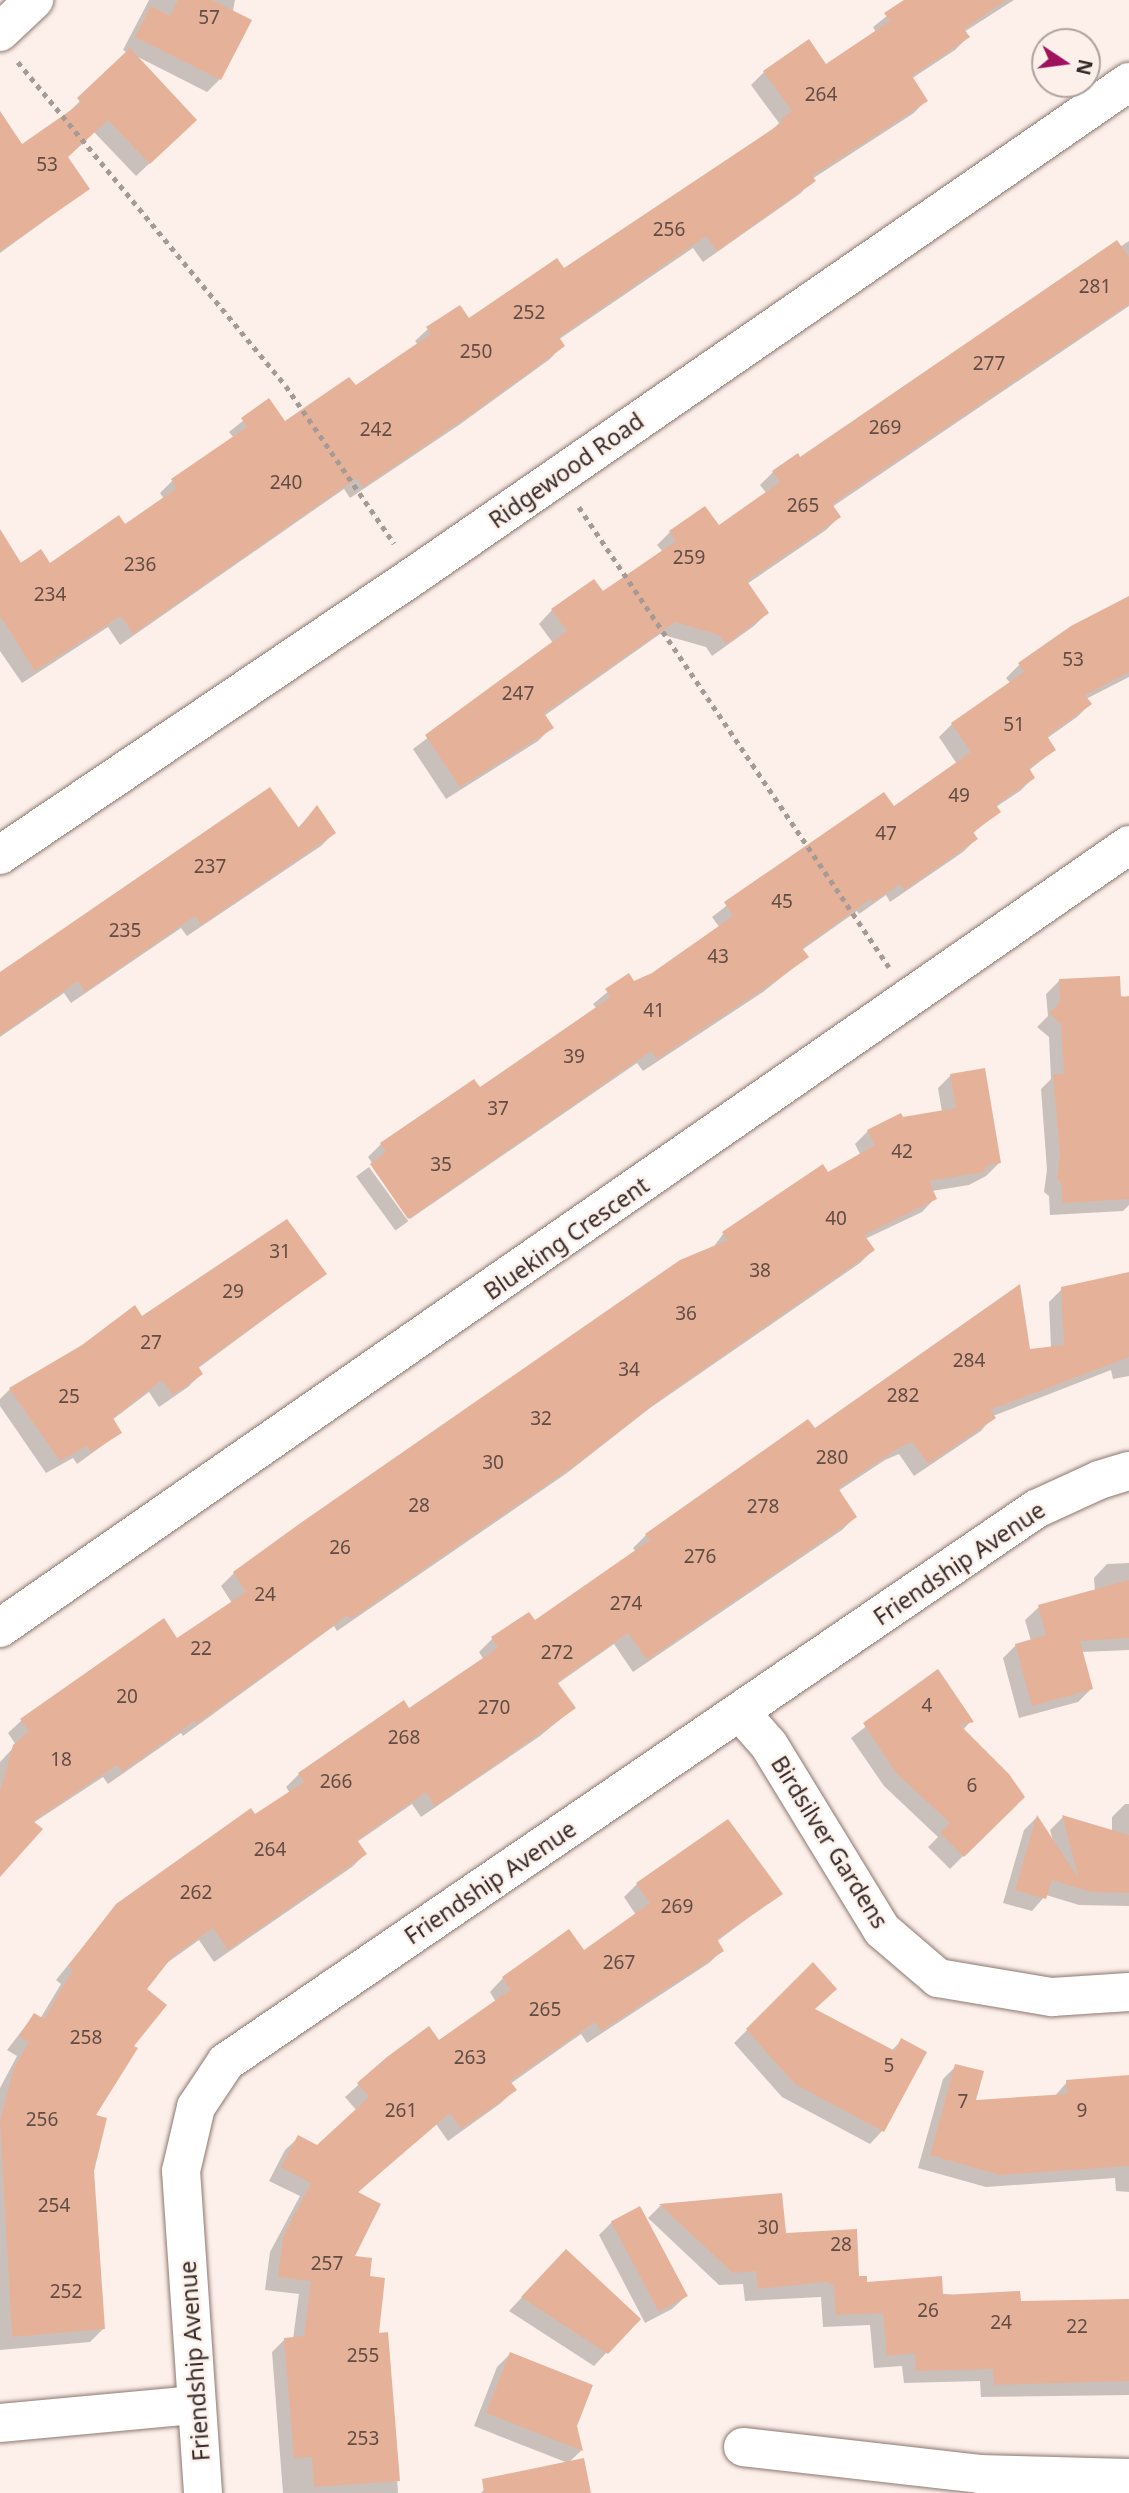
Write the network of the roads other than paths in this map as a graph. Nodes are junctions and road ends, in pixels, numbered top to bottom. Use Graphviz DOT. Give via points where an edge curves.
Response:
graph roads {
  1 [pos="34,0"];
  2 [pos="7,45"];
  3 [pos="1129,82"];
  4 [pos="1129,845"];
  5 [pos="0,855"];
  6 [pos="1129,1471"];
  7 [pos="0,1628"];
  8 [pos="740,1712"];
  9 [pos="1129,1992"];
  10 [pos="195,2405"];
  11 [pos="0,2423"];
  12 [pos="743,2447"];
  13 [pos="1129,2478"];
  14 [pos="203,2493"];
  1 -- 2 [label="street" via="17,21"];
  3 -- 5 [label="street, Ridgewood Road"];
  4 -- 7 [label="street, Blueking Crescent"];
  6 -- 8 [label="street, Friendship Avenue" via="1036,1509"];
  8 -- 9 [label="street, Birdsilver Gardens" via="768,1745 882,1930 938,1978 1052,1997"];
  8 -- 10 [label="street, Friendship Avenue" via="226,2062 196,2107 181,2171"];
  10 -- 11 [label="street"];
  10 -- 14 [label="street, Friendship Avenue"];
  12 -- 13 [label="street" via="979,2474"];
}
